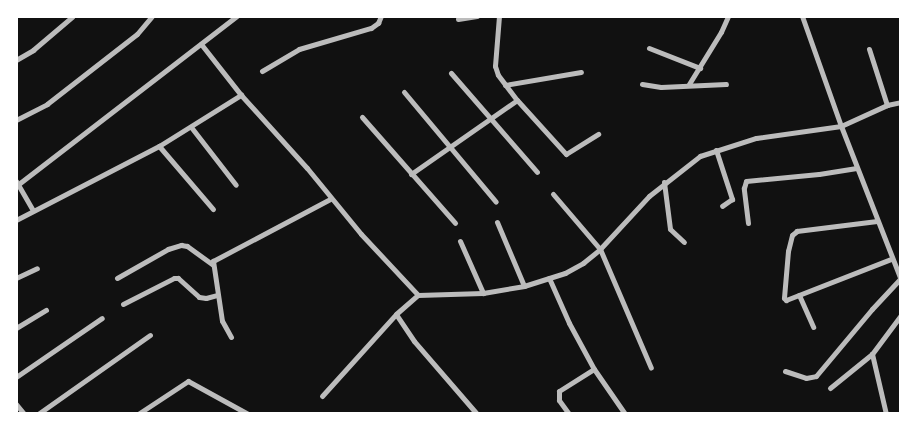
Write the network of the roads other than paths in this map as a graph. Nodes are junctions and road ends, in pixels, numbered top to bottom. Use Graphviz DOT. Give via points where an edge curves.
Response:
graph roads {
  1 [pos="73,16"];
  2 [pos="152,16"];
  3 [pos="237,16"];
  4 [pos="381,16"];
  5 [pos="477,16"];
  6 [pos="499,16"];
  7 [pos="728,16"];
  8 [pos="802,16"];
  9 [pos="458,19"];
  10 [pos="201,44"];
  11 [pos="649,48"];
  12 [pos="869,49"];
  13 [pos="16,60"];
  14 [pos="700,68"];
  15 [pos="262,71"];
  16 [pos="580,72"];
  17 [pos="451,73"];
  18 [pos="642,84"];
  19 [pos="689,84"];
  20 [pos="726,84"];
  21 [pos="505,85"];
  22 [pos="404,92"];
  23 [pos="241,95"];
  24 [pos="517,100"];
  25 [pos="901,102"];
  26 [pos="887,105"];
  27 [pos="362,117"];
  28 [pos="490,119"];
  29 [pos="16,120"];
  30 [pos="841,126"];
  31 [pos="191,127"];
  32 [pos="598,134"];
  33 [pos="159,146"];
  34 [pos="450,147"];
  35 [pos="716,150"];
  36 [pos="857,168"];
  37 [pos="537,172"];
  38 [pos="411,174"];
  39 [pos="664,182"];
  40 [pos="17,184"];
  41 [pos="236,186"];
  42 [pos="553,194"];
  43 [pos="330,199"];
  44 [pos="496,202"];
  45 [pos="722,206"];
  46 [pos="213,209"];
  47 [pos="33,211"];
  48 [pos="16,220"];
  49 [pos="877,220"];
  50 [pos="497,222"];
  51 [pos="455,223"];
  52 [pos="748,223"];
  53 [pos="460,241"];
  54 [pos="684,242"];
  55 [pos="600,249"];
  56 [pos="891,259"];
  57 [pos="213,265"];
  58 [pos="37,268"];
  59 [pos="16,278"];
  60 [pos="117,278"];
  61 [pos="549,278"];
  62 [pos="901,280"];
  63 [pos="524,286"];
  64 [pos="483,293"];
  65 [pos="800,294"];
  66 [pos="217,295"];
  67 [pos="418,295"];
  68 [pos="123,304"];
  69 [pos="46,310"];
  70 [pos="396,314"];
  71 [pos="901,315"];
  72 [pos="102,318"];
  73 [pos="812,327"];
  74 [pos="16,328"];
  75 [pos="150,335"];
  76 [pos="231,338"];
  77 [pos="872,354"];
  78 [pos="652,368"];
  79 [pos="594,369"];
  80 [pos="785,371"];
  81 [pos="16,377"];
  82 [pos="830,388"];
  83 [pos="322,396"];
  84 [pos="16,404"];
  85 [pos="140,413"];
  86 [pos="24,414"];
  87 [pos="38,414"];
  88 [pos="248,414"];
  89 [pos="477,414"];
  90 [pos="569,414"];
  91 [pos="625,414"];
  92 [pos="886,414"];
  1 -- 13 [label="street"];
  2 -- 29 [label="street" via="137,34 89,72 47,104"];
  3 -- 10 [label="street"];
  4 -- 15 [label="street" via="371,28 299,49"];
  5 -- 9 [label="street"];
  6 -- 21 [label="street" via="495,66"];
  7 -- 14 [label="street"];
  8 -- 30 [label="street"];
  10 -- 23 [label="street"];
  10 -- 40 [label="street"];
  11 -- 14 [label="street"];
  12 -- 26 [label="street"];
  14 -- 19 [label="street"];
  16 -- 21 [label="street"];
  17 -- 28 [label="street"];
  18 -- 19 [label="street" via="660,87"];
  19 -- 20 [label="street"];
  21 -- 24 [label="street"];
  22 -- 34 [label="street"];
  23 -- 31 [label="street"];
  23 -- 43 [label="street" via="307,168"];
  24 -- 28 [label="street"];
  24 -- 32 [label="street" via="566,154"];
  25 -- 26 [label="street"];
  26 -- 30 [label="street"];
  27 -- 38 [label="street"];
  28 -- 34 [label="street"];
  28 -- 37 [label="street"];
  30 -- 35 [label="street" via="756,138"];
  30 -- 36 [label="street"];
  31 -- 33 [label="street"];
  31 -- 41 [label="street"];
  33 -- 46 [label="street"];
  33 -- 47 [label="street"];
  34 -- 38 [label="street"];
  34 -- 44 [label="street"];
  35 -- 39 [label="street" via="700,156"];
  35 -- 45 [label="street" via="732,199"];
  36 -- 49 [label="street"];
  36 -- 52 [label="street" via="746,181"];
  38 -- 51 [label="street"];
  39 -- 54 [label="street" via="670,228"];
  39 -- 55 [label="street"];
  40 -- 47 [label="street"];
  42 -- 55 [label="street"];
  43 -- 57 [label="street" via="213,261"];
  43 -- 67 [label="street"];
  47 -- 48 [label="street"];
  49 -- 56 [label="street"];
  49 -- 65 [label="street" via="797,231 792,235 784,298"];
  50 -- 63 [label="street"];
  53 -- 64 [label="street"];
  55 -- 61 [label="street" via="565,274"];
  55 -- 78 [label="street"];
  56 -- 62 [label="street"];
  56 -- 65 [label="street"];
  57 -- 60 [label="street" via="181,245"];
  57 -- 66 [label="street"];
  58 -- 59 [label="street"];
  61 -- 63 [label="street"];
  61 -- 79 [label="street" via="568,323"];
  62 -- 80 [label="street" via="816,376 806,378"];
  63 -- 64 [label="street"];
  64 -- 67 [label="street"];
  65 -- 73 [label="street"];
  66 -- 68 [label="street" via="199,297 174,278"];
  66 -- 76 [label="street" via="223,325"];
  67 -- 70 [label="street"];
  69 -- 74 [label="street"];
  70 -- 83 [label="street"];
  70 -- 89 [label="street" via="414,341"];
  71 -- 77 [label="street"];
  72 -- 81 [label="street"];
  75 -- 87 [label="street"];
  77 -- 82 [label="street"];
  77 -- 92 [label="street"];
  79 -- 90 [label="street" via="559,391 559,400"];
  79 -- 91 [label="street"];
  84 -- 86 [label="street"];
  85 -- 88 [label="street" via="188,381"];
}
